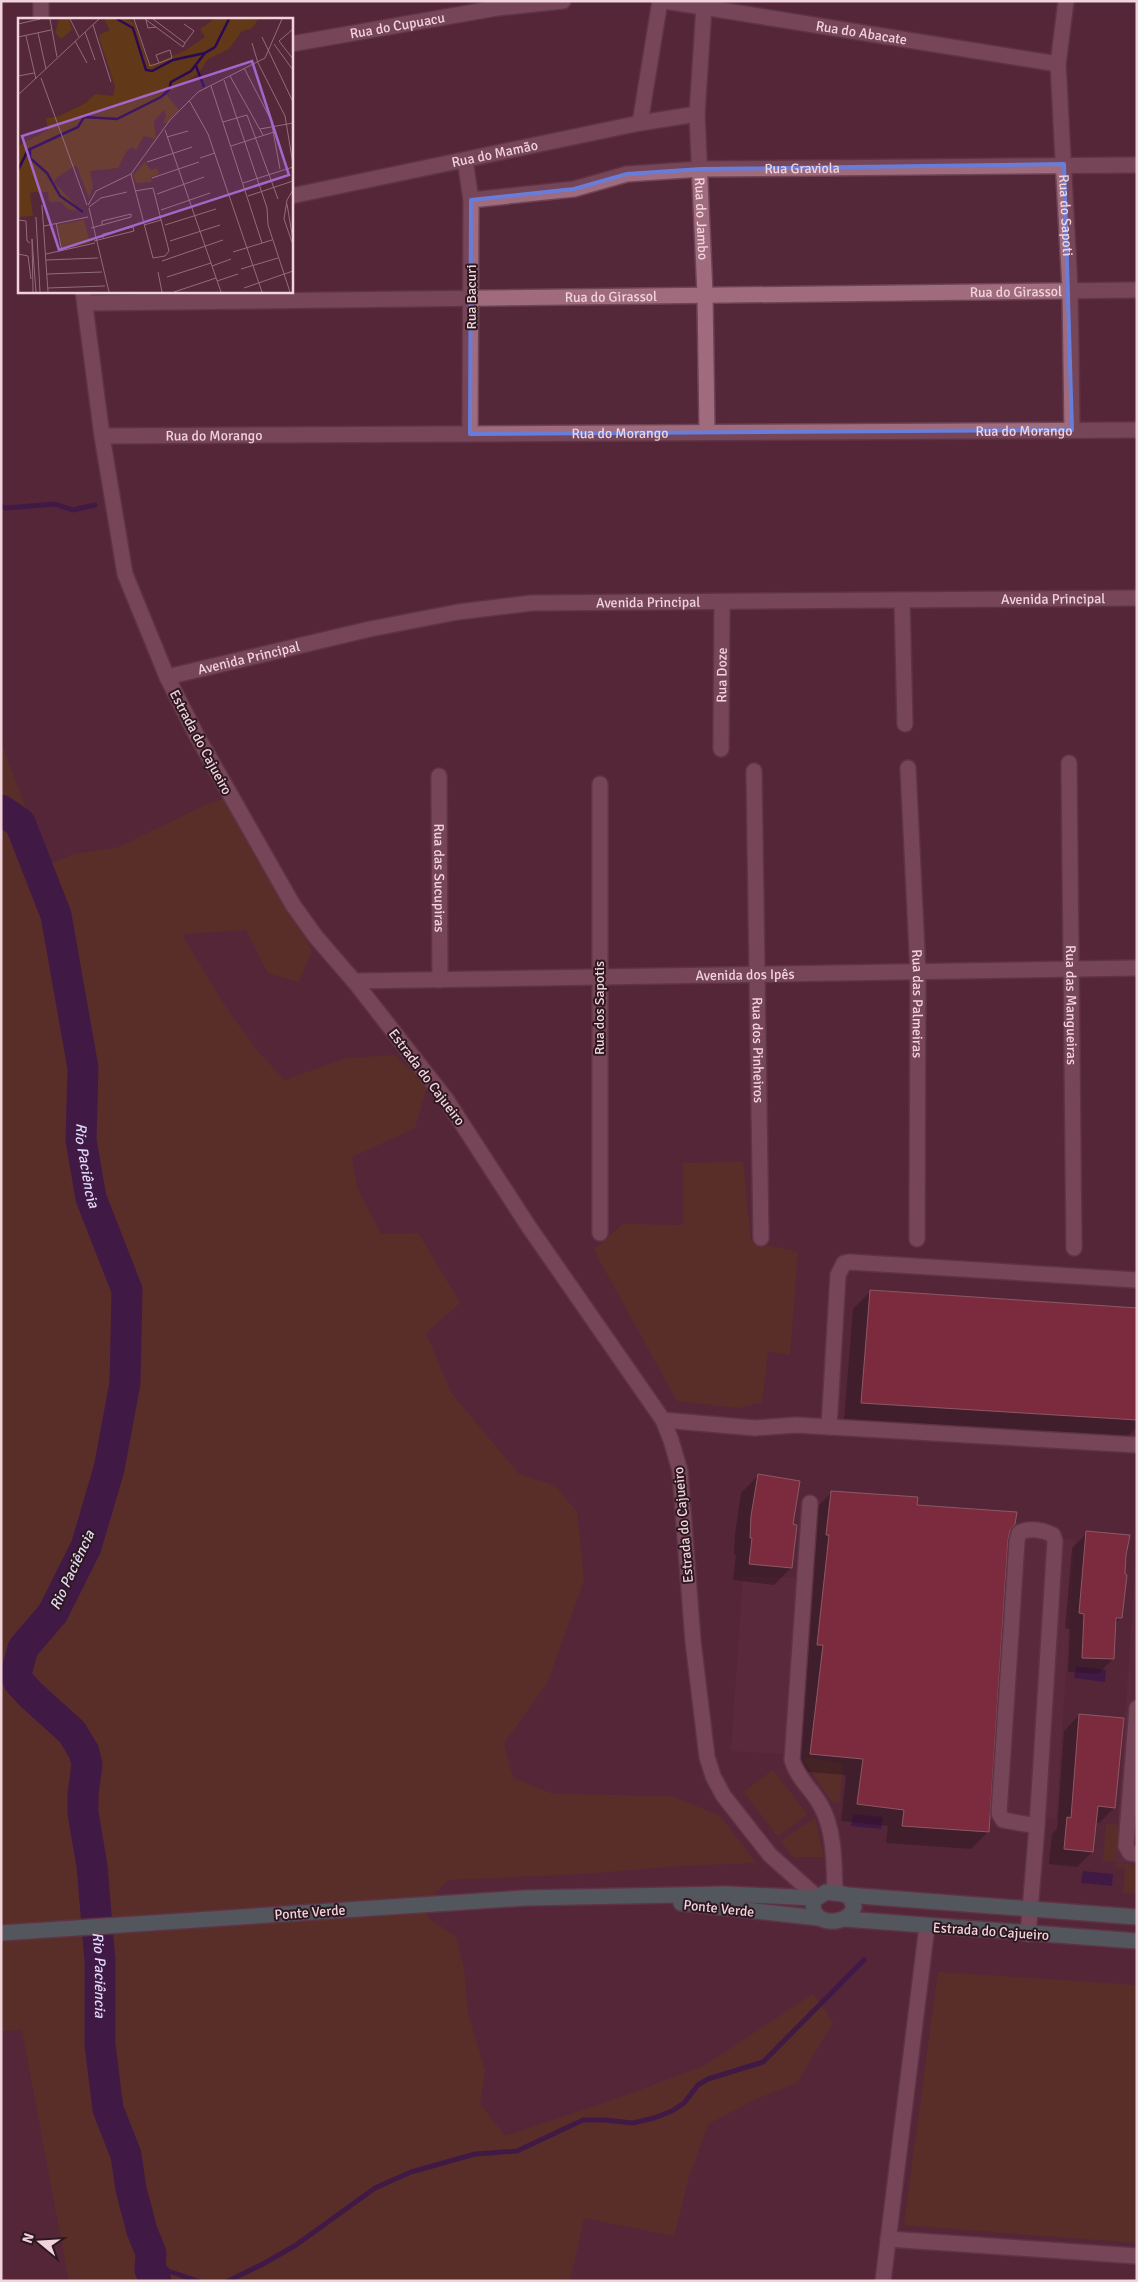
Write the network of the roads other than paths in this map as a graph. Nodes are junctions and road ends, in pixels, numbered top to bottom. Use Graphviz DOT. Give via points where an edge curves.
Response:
graph roads {
  1 [pos="41,1"];
  2 [pos="563,1"];
  3 [pos="660,1"];
  4 [pos="665,1"];
  5 [pos="1066,1"];
  6 [pos="704,7"];
  7 [pos="42,18"];
  8 [pos="292,44"];
  9 [pos="1058,64"];
  10 [pos="697,114"];
  11 [pos="640,123"];
  12 [pos="465,160"];
  13 [pos="1064,164"];
  14 [pos="1137,165"];
  15 [pos="701,169"];
  16 [pos="292,196"];
  17 [pos="471,200"];
  18 [pos="1070,289"];
  19 [pos="1137,290"];
  20 [pos="705,294"];
  21 [pos="84,297"];
  22 [pos="472,298"];
  23 [pos="1072,430"];
  24 [pos="1137,430"];
  25 [pos="707,432"];
  26 [pos="470,434"];
  27 [pos="102,436"];
  28 [pos="1137,598"];
  29 [pos="902,600"];
  30 [pos="722,602"];
  31 [pos="167,677"];
  32 [pos="905,724"];
  33 [pos="721,749"];
  34 [pos="1069,763"];
  35 [pos="908,768"];
  36 [pos="754,771"];
  37 [pos="439,776"];
  38 [pos="600,784"];
  39 [pos="1137,968"];
  40 [pos="1070,969"];
  41 [pos="918,972"];
  42 [pos="758,974"];
  43 [pos="599,977"];
  44 [pos="440,980"];
  45 [pos="354,981"];
  46 [pos="600,1233"];
  47 [pos="761,1238"];
  48 [pos="916,1239"];
  49 [pos="1074,1248"];
  50 [pos="1137,1280"];
  51 [pos="663,1420"];
  52 [pos="829,1427"];
  53 [pos="1137,1445"];
  54 [pos="810,1503"];
  55 [pos="1137,1708"];
  56 [pos="1038,1826"];
  57 [pos="1137,1854"];
  58 [pos="829,1895"];
  59 [pos="620,1897"];
  60 [pos="1031,1909"];
  61 [pos="1137,1917"];
  62 [pos="819,1918"];
  63 [pos="845,1919"];
  64 [pos="927,1926"];
  65 [pos="1,1933"];
  66 [pos="1028,1934"];
  67 [pos="1137,1941"];
  68 [pos="888,2239"];
  69 [pos="1137,2256"];
  70 [pos="883,2281"];
  1 -- 7 [label="street"];
  2 -- 8 [label="street, Rua do Cupuacu" via="497,8"];
  3 -- 11 [label="street"];
  4 -- 6 [label="street, Rua do Abacate"];
  5 -- 9 [label="street, Rua do Sapoti"];
  6 -- 9 [label="street, Rua do Abacate"];
  6 -- 10 [label="street, Rua do Jambo"];
  9 -- 13 [label="street, Rua do Sapoti"];
  10 -- 11 [label="street, Rua do Mamão"];
  10 -- 15 [label="street, Rua do Jambo"];
  11 -- 12 [label="street, Rua do Mamão"];
  12 -- 16 [label="street, Rua do Mamão"];
  12 -- 17 [label="street, Rua Bacuri"];
  13 -- 14 [label="street, Rua Graviola"];
  13 -- 15 [label="street, Rua Graviola"];
  13 -- 18 [label="street, Rua do Sapoti"];
  15 -- 17 [label="street, Rua Graviola" via="627,174 574,189"];
  15 -- 20 [label="street, Rua do Jambo"];
  17 -- 22 [label="street, Rua Bacuri"];
  18 -- 19 [label="street, Rua do Girassol"];
  18 -- 20 [label="street, Rua do Girassol"];
  18 -- 23 [label="street, Rua do Sapoti"];
  20 -- 22 [label="street, Rua do Girassol"];
  20 -- 25 [label="street, Rua do Jambo"];
  21 -- 22 [label="street, Rua do Girassol"];
  21 -- 27 [label="street, Estrada do Cajueiro"];
  22 -- 26 [label="street, Rua Bacuri"];
  23 -- 24 [label="street, Rua do Morango"];
  23 -- 25 [label="street, Rua do Morango"];
  25 -- 26 [label="street, Rua do Morango"];
  26 -- 27 [label="street, Rua do Morango"];
  27 -- 31 [label="street, Estrada do Cajueiro" via="125,574"];
  28 -- 29 [label="street, Avenida Principal"];
  29 -- 30 [label="street, Avenida Principal"];
  29 -- 32 [label="street"];
  30 -- 31 [label="street, Avenida Principal" via="532,604 458,612 370,629"];
  30 -- 33 [label="street, Rua Doze"];
  31 -- 45 [label="street, Estrada do Cajueiro" via="222,782 294,905 316,937"];
  34 -- 40 [label="street, Rua das Mangueiras"];
  35 -- 41 [label="street, Rua das Palmeiras"];
  36 -- 42 [label="street, Rua dos Pinheiros"];
  37 -- 44 [label="street, Rua das Sucupiras"];
  38 -- 43 [label="street, Rua dos Sapotis"];
  39 -- 40 [label="street, Avenida dos Ipês"];
  40 -- 41 [label="street, Avenida dos Ipês"];
  40 -- 49 [label="street, Rua das Mangueiras"];
  41 -- 42 [label="street, Avenida dos Ipês"];
  41 -- 48 [label="street, Rua das Palmeiras"];
  42 -- 43 [label="street, Avenida dos Ipês"];
  42 -- 47 [label="street, Rua dos Pinheiros"];
  43 -- 44 [label="street, Avenida dos Ipês"];
  43 -- 46 [label="street, Rua dos Sapotis"];
  44 -- 45 [label="street, Avenida dos Ipês"];
  45 -- 51 [label="street, Estrada do Cajueiro" via="446,1099 529,1227"];
  50 -- 52 [label="street" via="844,1263 838,1275"];
  51 -- 52 [label="street" via="755,1428"];
  51 -- 58 [label="street, Estrada do Cajueiro" via="680,1471 692,1641 712,1776 770,1855"];
  52 -- 53 [label="street"];
  54 -- 58 [label="street" via="792,1760 796,1772 828,1821 831,1834"];
  55 -- 57 [label="street" via="1126,1846 1130,1853"];
  56 -- 56 [label="street" via="1055,1541 1047,1531 1024,1530 1017,1540 999,1813 1003,1820"];
  56 -- 60 [label="street"];
  58 -- 59 [label="main road, Ponte Verde"];
  58 -- 60 [label="main road, Estrada do Cajueiro"];
  58 -- 62 [label="main road" via="813,1908"];
  58 -- 63 [label="main road" via="852,1899 852,1914"];
  59 -- 62 [label="main road, Ponte Verde"];
  59 -- 65 [label="main road, Ponte Verde" via="525,1898"];
  60 -- 61 [label="main road, Estrada do Cajueiro"];
  60 -- 66 [label="street"];
  62 -- 63 [label="main road, Ponte Verde" via="831,1921"];
  63 -- 64 [label="main road, Estrada do Cajueiro"];
  64 -- 66 [label="main road, Estrada do Cajueiro"];
  64 -- 68 [label="street"];
  66 -- 67 [label="main road, Estrada do Cajueiro"];
  68 -- 69 [label="street"];
  68 -- 70 [label="street"];
}
